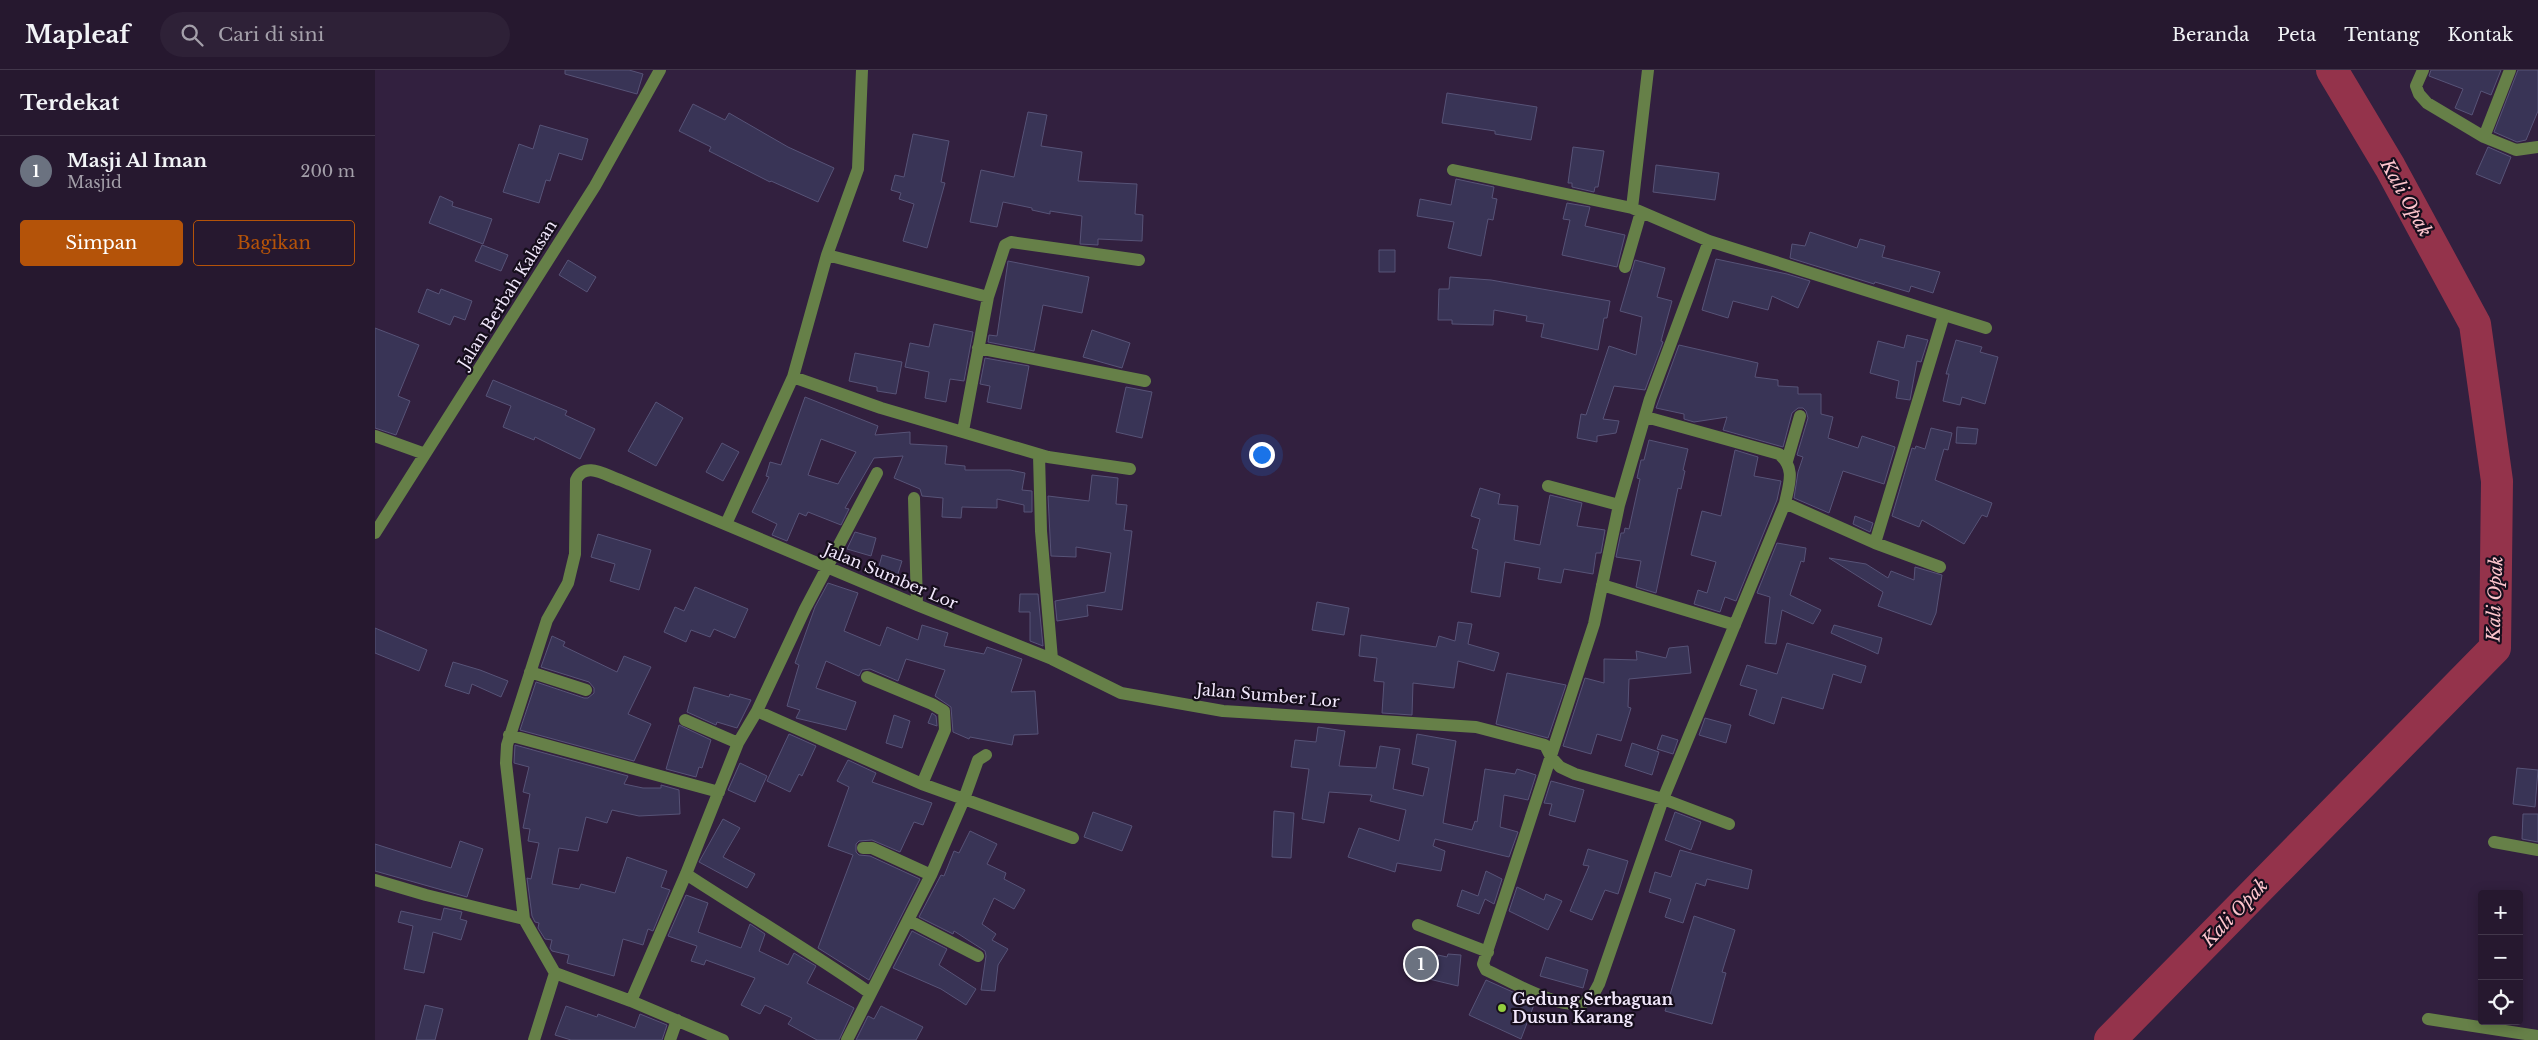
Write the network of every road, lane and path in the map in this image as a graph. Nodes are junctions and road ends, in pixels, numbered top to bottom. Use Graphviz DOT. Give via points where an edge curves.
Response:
graph roads {
  1 [pos="661,70"];
  2 [pos="862,70"];
  3 [pos="1648,70"];
  4 [pos="2423,70"];
  5 [pos="2510,70"];
  6 [pos="2483,138"];
  7 [pos="2538,147"];
  8 [pos="1453,170"];
  9 [pos="1636,210"];
  10 [pos="1709,241"];
  11 [pos="827,255"];
  12 [pos="1139,260"];
  13 [pos="1625,267"];
  14 [pos="988,297"];
  15 [pos="1944,315"];
  16 [pos="1986,328"];
  17 [pos="978,348"];
  18 [pos="793,377"];
  19 [pos="1145,380"];
  20 [pos="1800,416"];
  21 [pos="1646,417"];
  22 [pos="963,431"];
  23 [pos="375,436"];
  24 [pos="425,454"];
  25 [pos="1039,455"];
  26 [pos="1787,461"];
  27 [pos="1130,469"];
  28 [pos="877,473"];
  29 [pos="1548,486"];
  30 [pos="914,498"];
  31 [pos="1785,503"];
  32 [pos="1619,504"];
  33 [pos="726,524"];
  34 [pos="375,533"];
  35 [pos="1875,542"];
  36 [pos="829,567"];
  37 [pos="1940,567"];
  38 [pos="1602,585"];
  39 [pos="917,605"];
  40 [pos="1735,625"];
  41 [pos="1052,659"];
  42 [pos="530,672"];
  43 [pos="867,677"];
  44 [pos="586,690"];
  45 [pos="757,710"];
  46 [pos="685,720"];
  47 [pos="509,735"];
  48 [pos="738,743"];
  49 [pos="986,755"];
  50 [pos="1551,757"];
  51 [pos="922,784"];
  52 [pos="719,792"];
  53 [pos="964,799"];
  54 [pos="1663,799"];
  55 [pos="1729,824"];
  56 [pos="1073,838"];
  57 [pos="2494,842"];
  58 [pos="863,848"];
  59 [pos="2538,850"];
  60 [pos="686,874"];
  61 [pos="931,875"];
  62 [pos="375,880"];
  63 [pos="525,919"];
  64 [pos="908,920"];
  65 [pos="1418,925"];
  66 [pos="1488,952"];
  67 [pos="978,956"];
  68 [pos="555,973"];
  69 [pos="870,993"];
  70 [pos="631,1001"];
  71 [pos="2429,1019"];
  72 [pos="677,1020"];
  73 [pos="2538,1036"];
  74 [pos="534,1040"];
  75 [pos="670,1040"];
  76 [pos="723,1040"];
  77 [pos="847,1040"];
  1 -- 24 [label="street, Jalan Berbah Kalasan" via="595,186"];
  2 -- 11 [label="street" via="858,169"];
  3 -- 9 [label="street"];
  4 -- 6 [label="street" via="2416,86 2419,94 2427,103"];
  5 -- 6 [label="street"];
  6 -- 7 [label="street" via="2516,150"];
  8 -- 9 [label="street"];
  9 -- 10 [label="street"];
  9 -- 13 [label="street"];
  10 -- 15 [label="street"];
  10 -- 21 [label="street"];
  11 -- 14 [label="street"];
  11 -- 18 [label="street"];
  12 -- 14 [label="street" via="1011,242 1005,245"];
  14 -- 17 [label="street"];
  15 -- 16 [label="street"];
  15 -- 35 [label="street"];
  17 -- 19 [label="street"];
  17 -- 22 [label="street"];
  18 -- 22 [label="street" via="881,408"];
  18 -- 33 [label="street"];
  20 -- 26 [label="street"];
  21 -- 26 [label="street" via="1779,454"];
  21 -- 32 [label="street"];
  22 -- 25 [label="street"];
  23 -- 24 [label="street"];
  24 -- 34 [label="street, Jalan Berbah Kalasan"];
  25 -- 27 [label="street"];
  25 -- 41 [label="street" via="1041,531"];
  26 -- 31 [label="street" via="1791,473"];
  28 -- 36 [label="street"];
  29 -- 32 [label="street"];
  30 -- 39 [label="street"];
  31 -- 35 [label="street"];
  31 -- 40 [label="street"];
  32 -- 38 [label="street"];
  33 -- 36 [label="street, Jalan Sumber Lor"];
  33 -- 42 [label="street, Jalan Sumber Lor" via="591,469 579,473 576,480 575,554 568,584 547,620"];
  35 -- 37 [label="street"];
  36 -- 39 [label="street, Jalan Sumber Lor"];
  36 -- 45 [label="street" via="805,609"];
  38 -- 40 [label="street"];
  38 -- 50 [label="street" via="1594,624"];
  39 -- 41 [label="street, Jalan Sumber Lor"];
  40 -- 54 [label="street"];
  41 -- 50 [label="street, Jalan Sumber Lor" via="1121,693 1223,710 1476,727 1545,745"];
  42 -- 44 [label="street"];
  42 -- 47 [label="street"];
  43 -- 51 [label="street" via="944,711 945,730"];
  45 -- 48 [label="street"];
  45 -- 51 [label="street"];
  46 -- 48 [label="street"];
  47 -- 52 [label="street"];
  47 -- 63 [label="street" via="506,763"];
  48 -- 52 [label="street"];
  49 -- 53 [label="street" via="978,760"];
  50 -- 54 [label="street, Jalan Sumber Lor" via="1560,767 1575,774"];
  50 -- 66 [label="street"];
  51 -- 53 [label="street"];
  52 -- 60 [label="street"];
  53 -- 56 [label="street"];
  53 -- 61 [label="street"];
  54 -- 55 [label="street, Jalan Sumber Lor"];
  54 -- 66 [label="street" via="1599,984 1590,1000 1575,1006 1561,1004 1486,970 1483,964"];
  57 -- 59 [label="street"];
  58 -- 61 [label="street" via="872,848"];
  60 -- 69 [label="street" via="812,952"];
  60 -- 70 [label="street"];
  61 -- 64 [label="street"];
  62 -- 63 [label="street"];
  63 -- 68 [label="street"];
  64 -- 67 [label="street"];
  64 -- 69 [label="street"];
  65 -- 66 [label="street"];
  68 -- 70 [label="street"];
  68 -- 74 [label="street"];
  69 -- 77 [label="street"];
  70 -- 72 [label="street"];
  71 -- 73 [label="street"];
  72 -- 75 [label="street"];
  72 -- 76 [label="street"];
}
